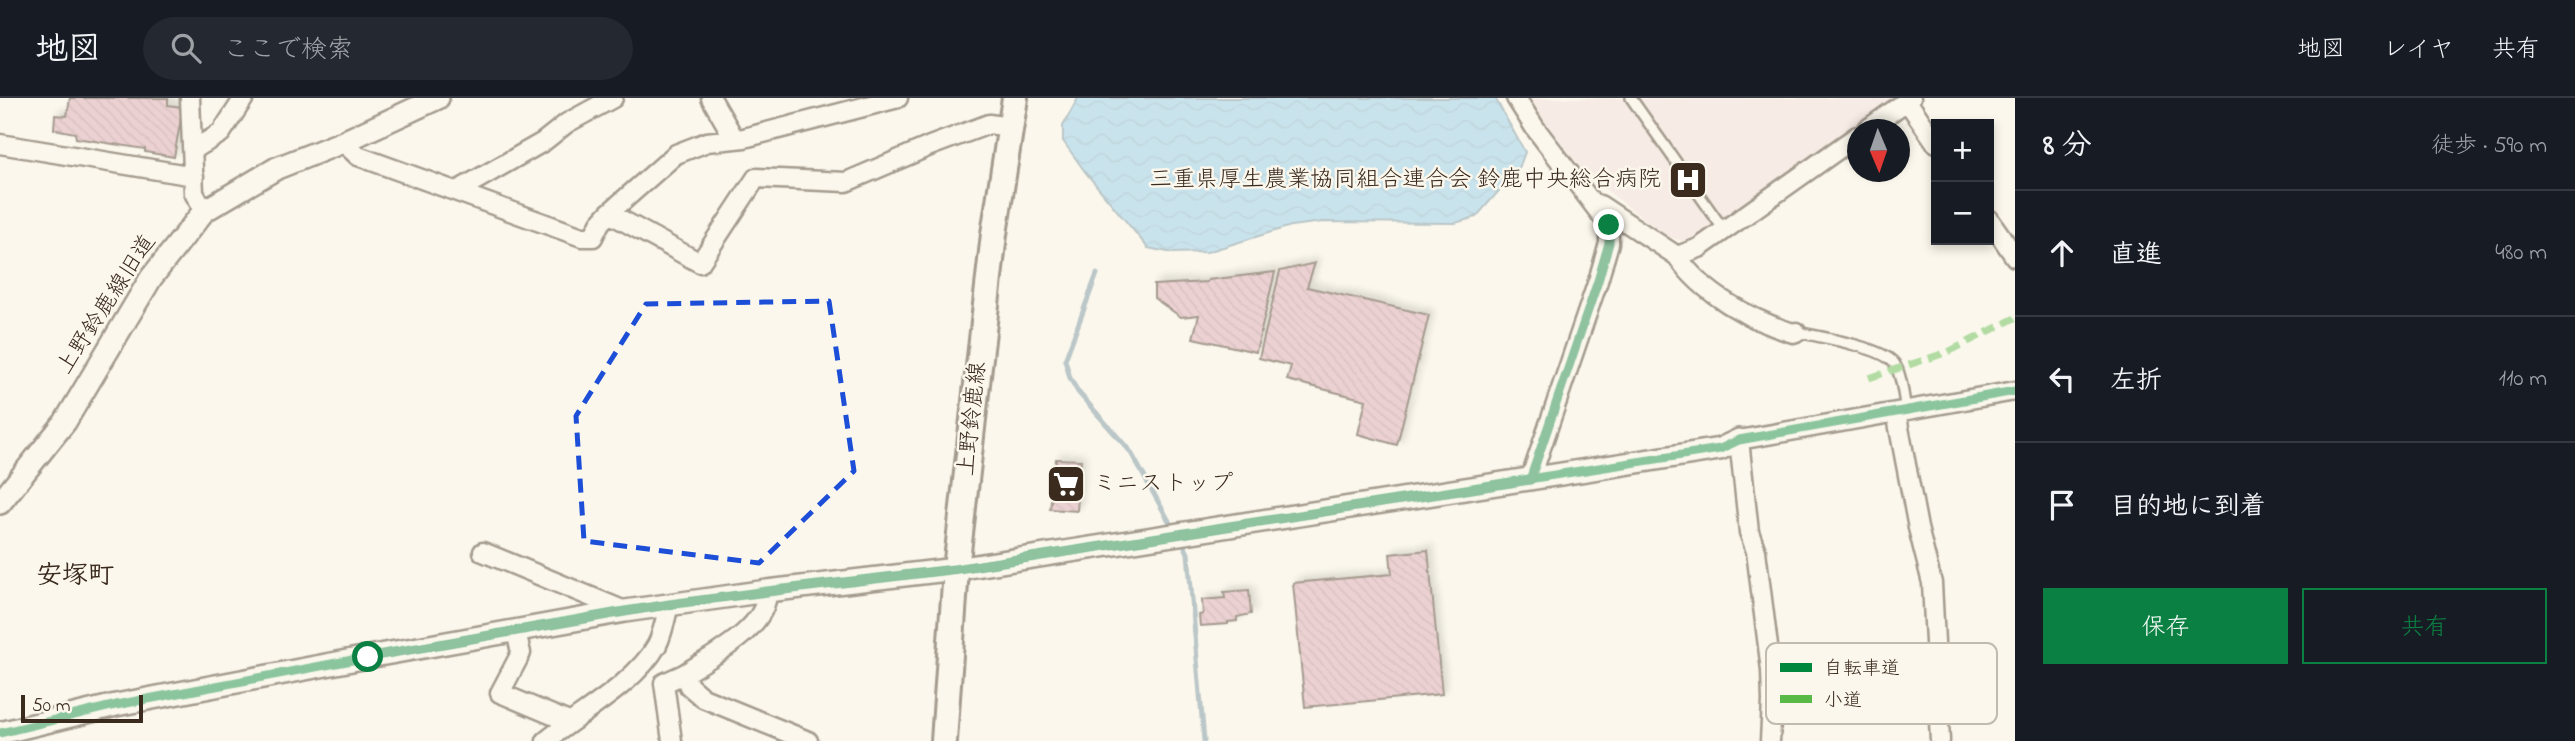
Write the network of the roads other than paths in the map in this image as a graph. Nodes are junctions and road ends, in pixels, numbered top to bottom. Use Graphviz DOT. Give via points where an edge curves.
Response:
graph roads {
  1 [pos="190,98"];
  2 [pos="244,98"];
  3 [pos="613,98"];
  4 [pos="733,98"];
  5 [pos="898,98"];
  6 [pos="1015,98"];
  7 [pos="1516,98"];
  8 [pos="1631,98"];
  9 [pos="1909,99"];
  10 [pos="428,100"];
  11 [pos="714,104"];
  12 [pos="1881,119"];
  13 [pos="1010,127"];
  14 [pos="1931,135"];
  15 [pos="734,138"];
  16 [pos="343,142"];
  17 [pos="1847,143"];
  18 [pos="0,144"];
  19 [pos="193,150"];
  20 [pos="194,176"];
  21 [pos="457,191"];
  22 [pos="1591,199"];
  23 [pos="204,211"];
  24 [pos="610,213"];
  25 [pos="1994,226"];
  26 [pos="1724,230"];
  27 [pos="1677,256"];
  28 [pos="2015,257"];
  29 [pos="1796,332"];
  30 [pos="2015,391"];
  31 [pos="1901,411"];
  32 [pos="1739,440"];
  33 [pos="1530,480"];
  34 [pos="2,497"];
  35 [pos="483,552"];
  36 [pos="956,569"];
  37 [pos="767,591"];
  38 [pos="670,604"];
  39 [pos="625,611"];
  40 [pos="516,631"];
  41 [pos="1768,643"];
  42 [pos="1935,643"];
  43 [pos="684,674"];
  44 [pos="569,722"];
  45 [pos="0,733"];
  46 [pos="546,741"];
  47 [pos="671,741"];
  48 [pos="808,741"];
  49 [pos="944,741"];
  1 -- 19 [label="street"];
  2 -- 19 [label="street" via="221,133"];
  3 -- 21 [label="street"];
  4 -- 11 [label="street"];
  5 -- 15 [label="street"];
  6 -- 13 [label="main road, 上野鈴鹿線"];
  7 -- 22 [label="street"];
  8 -- 26 [label="lane"];
  9 -- 12 [label="street"];
  9 -- 14 [label="street"];
  10 -- 16 [label="street, 上野鈴鹿線旧道"];
  11 -- 15 [label="street"];
  13 -- 24 [label="street" via="989,124 846,182 756,178 700,263"];
  13 -- 36 [label="main road, 上野鈴鹿線"];
  15 -- 24 [label="street" via="676,154"];
  16 -- 21 [label="street" via="358,156"];
  16 -- 23 [label="street, 上野鈴鹿線旧道" via="277,168"];
  17 -- 26 [label="street"];
  18 -- 20 [label="street"];
  19 -- 20 [label="street"];
  20 -- 23 [label="street" via="194,193"];
  21 -- 24 [label="street" via="582,237 593,237"];
  22 -- 27 [label="street"];
  22 -- 33 [label="street" via="1609,225 1609,243"];
  23 -- 34 [label="street, 上野鈴鹿線旧道" via="151,278 65,422"];
  25 -- 28 [label="street"];
  26 -- 27 [label="street" via="1699,248"];
  27 -- 29 [label="street" via="1685,268 1736,309 1771,327"];
  29 -- 31 [label="lane" via="1836,340 1893,362"];
  30 -- 31 [label="street"];
  31 -- 32 [label="street"];
  31 -- 42 [label="street" via="1918,528 1932,583"];
  32 -- 33 [label="street" via="1720,449"];
  32 -- 41 [label="street"];
  33 -- 36 [label="street"];
  35 -- 39 [label="street"];
  36 -- 37 [label="street"];
  36 -- 49 [label="main road, 上野鈴鹿線"];
  37 -- 38 [label="street"];
  37 -- 43 [label="street" via="762,613 751,625"];
  38 -- 39 [label="street"];
  38 -- 44 [label="street" via="650,655"];
  39 -- 40 [label="street"];
  40 -- 44 [label="street" via="521,653 500,693"];
  40 -- 45 [label="street" via="116,705"];
  43 -- 47 [label="street" via="664,683"];
  43 -- 48 [label="street" via="689,686 703,698"];
  44 -- 46 [label="street"];
}
